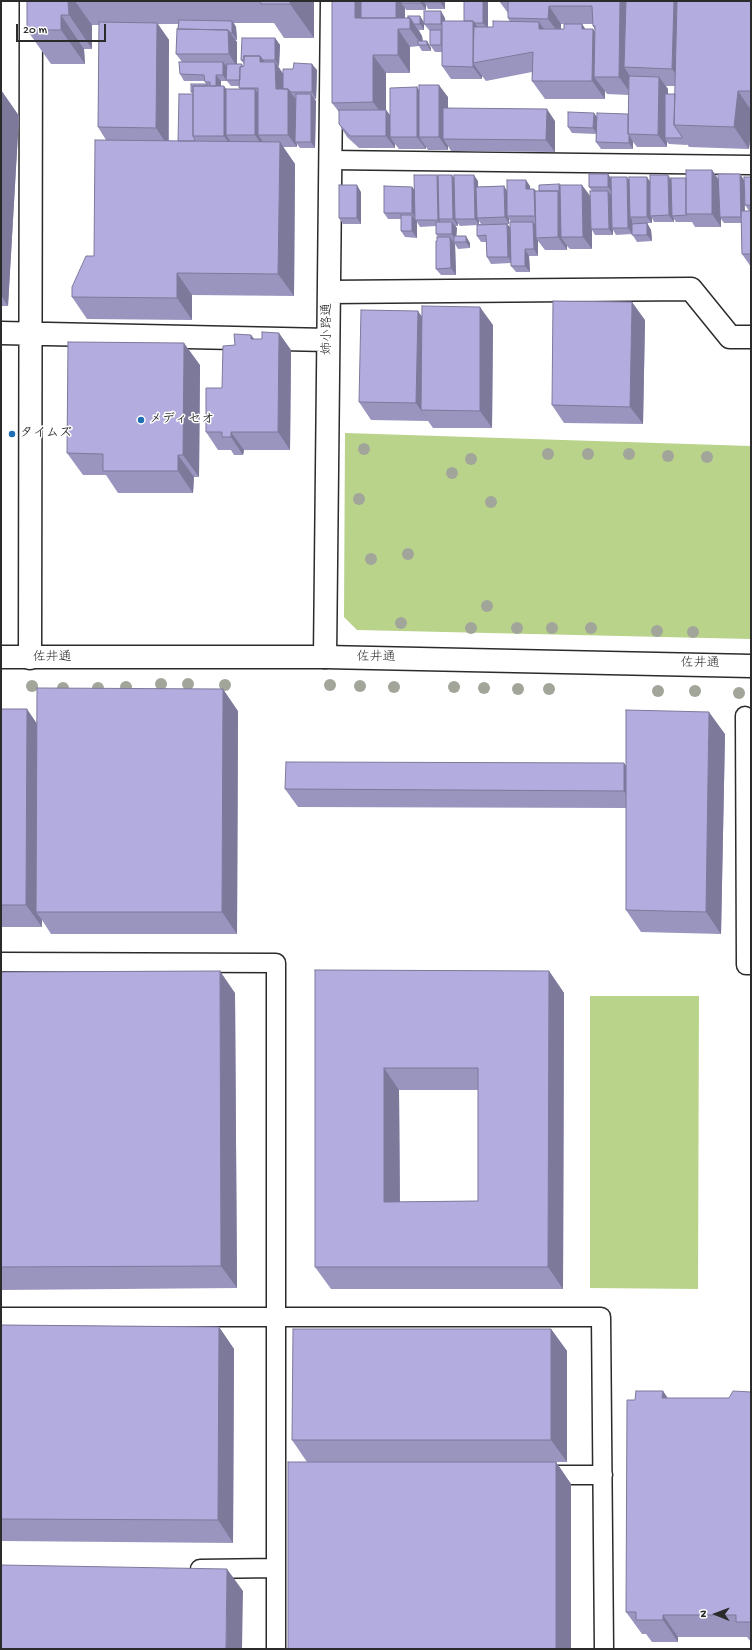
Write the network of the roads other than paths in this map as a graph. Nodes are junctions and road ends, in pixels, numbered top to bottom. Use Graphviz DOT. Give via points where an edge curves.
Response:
graph roads {
  1 [pos="31,1"];
  2 [pos="332,1"];
  3 [pos="330,160"];
  4 [pos="751,165"];
  5 [pos="329,292"];
  6 [pos="1,333"];
  7 [pos="30,334"];
  8 [pos="751,337"];
  9 [pos="328,340"];
  10 [pos="1,657"];
  11 [pos="325,657"];
  12 [pos="30,658"];
  13 [pos="751,666"];
  14 [pos="745,716"];
  15 [pos="1,962"];
  16 [pos="751,965"];
  17 [pos="1,1317"];
  18 [pos="275,1318"];
  19 [pos="523,1475"];
  20 [pos="602,1475"];
  21 [pos="275,1568"];
  22 [pos="181,1569"];
  23 [pos="276,1649"];
  24 [pos="604,1649"];
  1 -- 7 [label="street"];
  2 -- 3 [label="street, 姉小路通"];
  3 -- 4 [label="lane"];
  3 -- 5 [label="street, 姉小路通"];
  5 -- 8 [label="street" via="691,289 730,337"];
  5 -- 9 [label="street, 姉小路通"];
  6 -- 7 [label="street"];
  7 -- 9 [label="street"];
  7 -- 12 [label="street"];
  9 -- 11 [label="street, 姉小路通"];
  10 -- 12 [label="street, 佐井通"];
  11 -- 12 [label="street, 佐井通"];
  11 -- 13 [label="street, 佐井通"];
  14 -- 16 [label="lane" via="746,965"];
  15 -- 18 [label="lane" via="276,963"];
  17 -- 18 [label="lane"];
  18 -- 20 [label="lane" via="601,1316"];
  18 -- 21 [label="lane" via="283,1476"];
  19 -- 20 [label="lane"];
  20 -- 24 [label="lane"];
  21 -- 22 [label="lane"];
  21 -- 23 [label="lane"];
}
